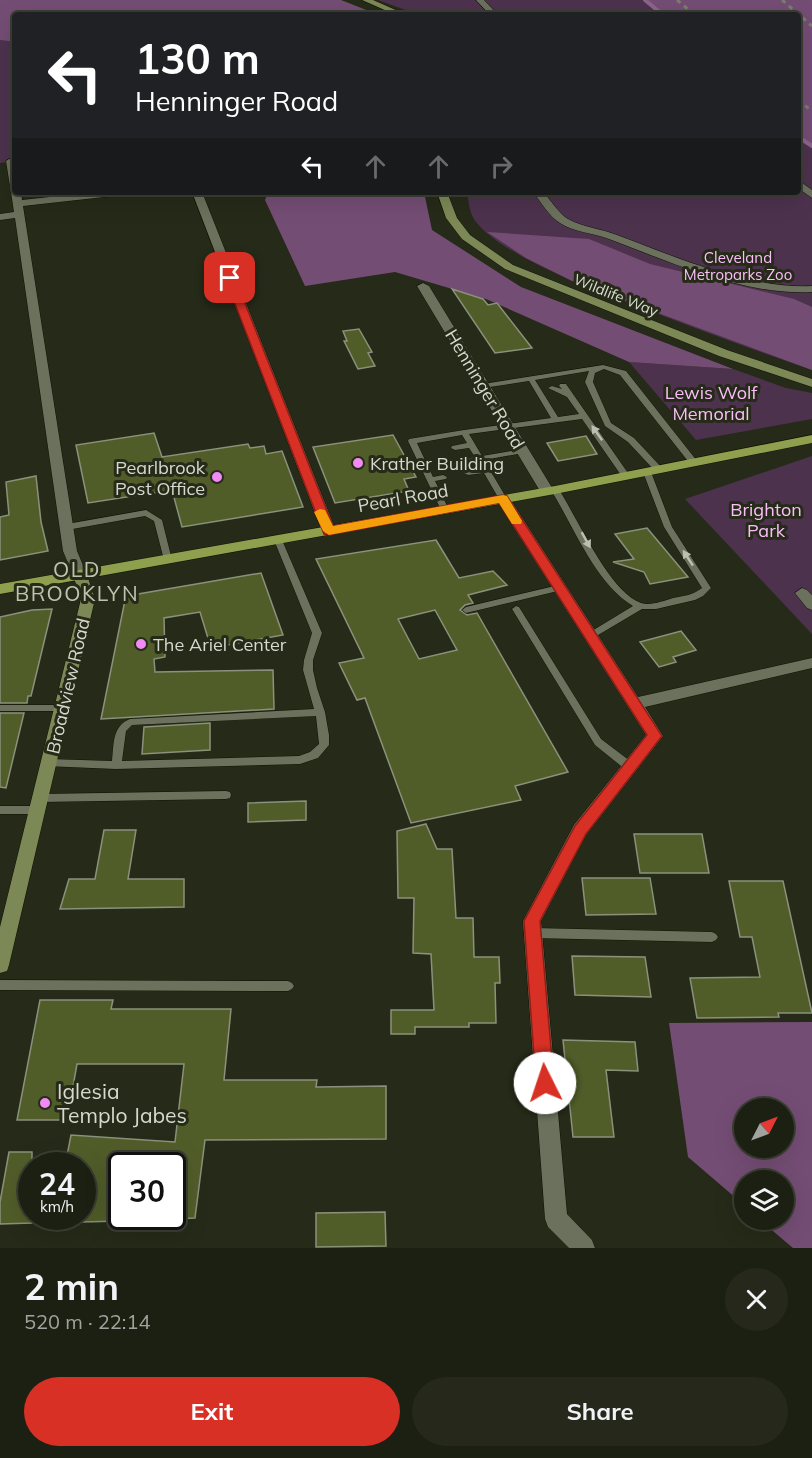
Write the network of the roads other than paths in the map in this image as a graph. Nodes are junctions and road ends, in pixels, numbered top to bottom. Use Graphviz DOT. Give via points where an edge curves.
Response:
graph roads {
  1 [pos="366,0"];
  2 [pos="480,0"];
  3 [pos="396,12"];
  4 [pos="491,12"];
  5 [pos="11,161"];
  6 [pos="12,167"];
  7 [pos="94,195"];
  8 [pos="198,195"];
  9 [pos="443,195"];
  10 [pos="541,195"];
  11 [pos="18,203"];
  12 [pos="0,217"];
  13 [pos="423,286"];
  14 [pos="812,289"];
  15 [pos="603,367"];
  16 [pos="531,379"];
  17 [pos="560,381"];
  18 [pos="549,383"];
  19 [pos="812,384"];
  20 [pos="483,386"];
  21 [pos="571,396"];
  22 [pos="584,416"];
  23 [pos="556,420"];
  24 [pos="507,426"];
  25 [pos="464,432"];
  26 [pos="812,439"];
  27 [pos="471,445"];
  28 [pos="455,448"];
  29 [pos="523,451"];
  30 [pos="430,453"];
  31 [pos="419,455"];
  32 [pos="479,459"];
  33 [pos="463,462"];
  34 [pos="694,463"];
  35 [pos="438,467"];
  36 [pos="426,469"];
  37 [pos="485,470"];
  38 [pos="653,471"];
  39 [pos="468,473"];
  40 [pos="626,476"];
  41 [pos="443,477"];
  42 [pos="431,480"];
  43 [pos="551,490"];
  44 [pos="503,499"];
  45 [pos="445,510"];
  46 [pos="67,527"];
  47 [pos="329,531"];
  48 [pos="278,540"];
  49 [pos="168,560"];
  50 [pos="80,575"];
  51 [pos="559,588"];
  52 [pos="0,589"];
  53 [pos="640,606"];
  54 [pos="516,609"];
  55 [pos="466,610"];
  56 [pos="590,636"];
  57 [pos="812,663"];
  58 [pos="634,704"];
  59 [pos="0,708"];
  60 [pos="63,708"];
  61 [pos="320,712"];
  62 [pos="49,764"];
  63 [pos="116,765"];
  64 [pos="630,767"];
  65 [pos="226,795"];
  66 [pos="39,804"];
  67 [pos="0,810"];
  68 [pos="533,933"];
  69 [pos="712,937"];
  70 [pos="0,965"];
  71 [pos="0,985"];
  72 [pos="288,986"];
  73 [pos="584,1248"];
  1 -- 3 [label="street"];
  2 -- 4 [label="street"];
  5 -- 6 [label="street"];
  7 -- 11 [label="street"];
  8 -- 47 [label="street"];
  9 -- 19 [label="street, Wildlife Way" via="458,230 509,267 723,353"];
  10 -- 14 [label="street" via="564,221 677,263 758,284"];
  11 -- 12 [label="street"];
  11 -- 46 [label="street, Broadview Road"];
  13 -- 20 [label="street, Henninger Road"];
  15 -- 17 [label="lane"];
  15 -- 34 [label="lane" via="631,380"];
  15 -- 38 [label="lane" via="592,372 589,382 608,423 631,440"];
  16 -- 18 [label="lane"];
  16 -- 20 [label="lane"];
  16 -- 23 [label="lane"];
  17 -- 18 [label="lane"];
  17 -- 21 [label="lane"];
  18 -- 21 [label="lane"];
  20 -- 24 [label="street, Henninger Road"];
  21 -- 22 [label="lane"];
  22 -- 23 [label="lane"];
  40 -- 22 [label="lane, one-way"];
  23 -- 24 [label="lane"];
  24 -- 25 [label="lane"];
  24 -- 29 [label="street, Henninger Road"];
  25 -- 27 [label="lane"];
  25 -- 31 [label="lane" via="412,441"];
  26 -- 34 [label="main road, Pearl Road"];
  27 -- 28 [label="lane"];
  27 -- 32 [label="lane"];
  29 -- 32 [label="lane"];
  29 -- 43 [label="street, Henninger Road"];
  30 -- 31 [label="lane"];
  31 -- 36 [label="lane"];
  32 -- 33 [label="lane"];
  32 -- 37 [label="lane"];
  34 -- 38 [label="main road, Pearl Road"];
  35 -- 36 [label="lane"];
  36 -- 42 [label="lane"];
  37 -- 39 [label="lane"];
  37 -- 44 [label="lane"];
  38 -- 40 [label="main road, Pearl Road"];
  53 -- 38 [label="lane, one-way" via="695,597 707,588 668,527"];
  40 -- 43 [label="main road, Pearl Road"];
  41 -- 42 [label="lane"];
  42 -- 45 [label="lane"];
  43 -- 44 [label="main road, Pearl Road"];
  43 -- 53 [label="lane, one-way" via="570,511 607,577 626,599"];
  44 -- 45 [label="main road, Pearl Road"];
  44 -- 51 [label="street"];
  45 -- 47 [label="main road, Pearl Road"];
  46 -- 49 [label="lane" via="146,513 158,520"];
  46 -- 50 [label="street, Broadview Road" via="70,551"];
  47 -- 48 [label="main road, Pearl Road"];
  48 -- 49 [label="main road, Pearl Road"];
  48 -- 61 [label="lane" via="316,633 308,668"];
  49 -- 50 [label="main road, Pearl Road"];
  50 -- 52 [label="main road, Pearl Road"];
  50 -- 60 [label="street, Broadview Road" via="88,599"];
  51 -- 55 [label="lane"];
  51 -- 56 [label="street"];
  53 -- 56 [label="lane"];
  54 -- 64 [label="lane" via="598,742"];
  56 -- 58 [label="street"];
  57 -- 58 [label="street"];
  58 -- 64 [label="street" via="655,736"];
  59 -- 60 [label="lane"];
  60 -- 62 [label="street, Broadview Road"];
  61 -- 63 [label="lane" via="130,722 121,730"];
  61 -- 63 [label="lane" via="324,745 314,755 300,760"];
  62 -- 63 [label="lane"];
  62 -- 66 [label="street, Broadview Road"];
  64 -- 68 [label="street" via="580,830 532,921"];
  65 -- 66 [label="lane"];
  66 -- 67 [label="lane"];
  66 -- 70 [label="street, Broadview Road"];
  68 -- 69 [label="lane"];
  68 -- 73 [label="street" via="556,1219"];
  71 -- 72 [label="lane"];
}
